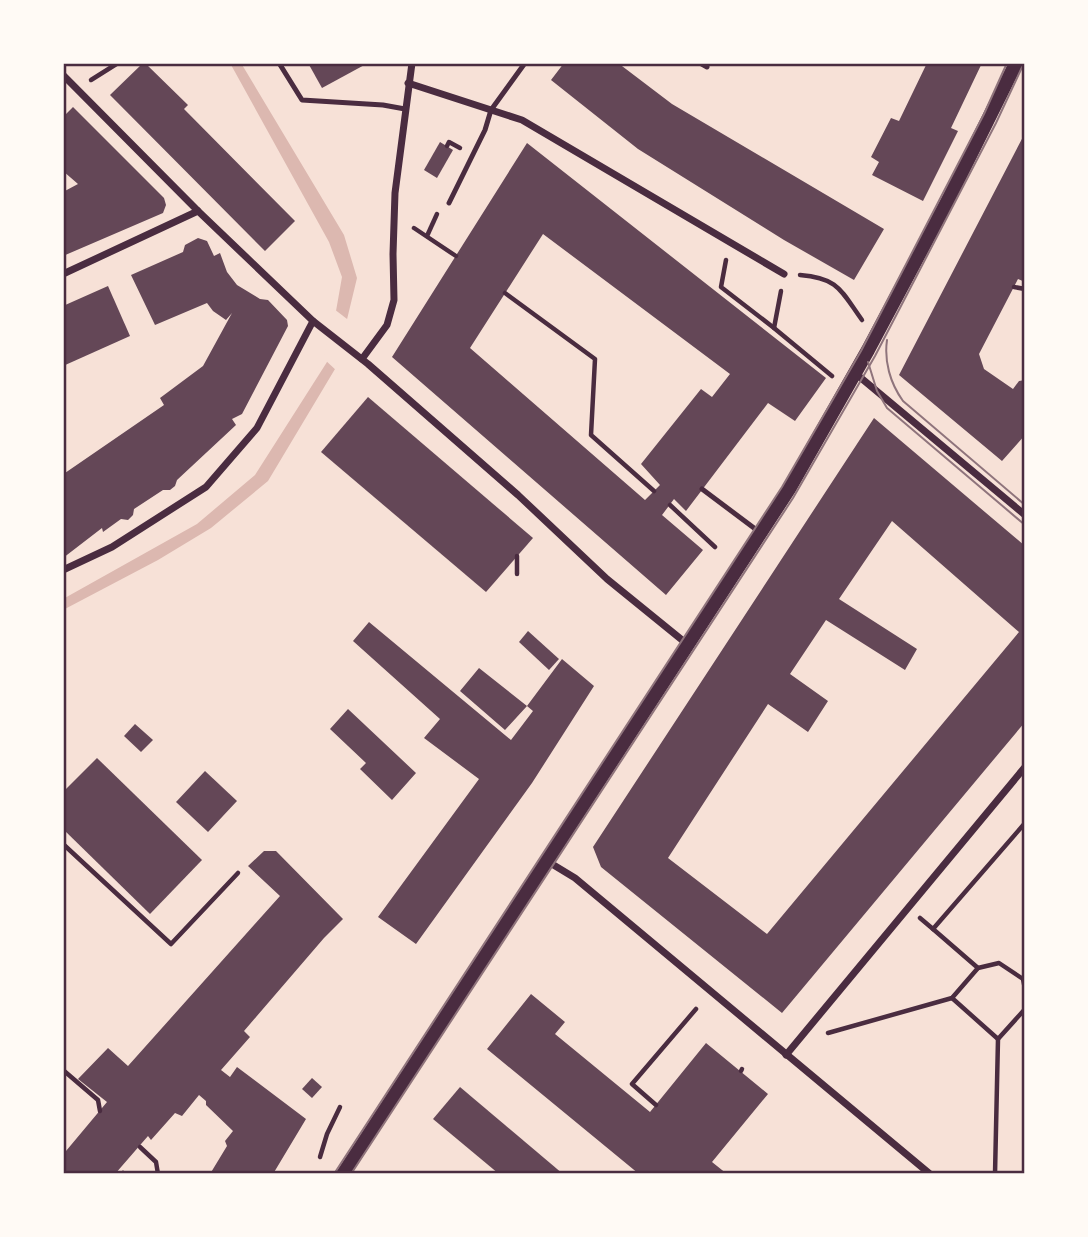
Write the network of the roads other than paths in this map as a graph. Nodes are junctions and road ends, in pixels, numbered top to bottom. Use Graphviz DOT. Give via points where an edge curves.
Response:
graph roads {
  1 [pos="279,63"];
  2 [pos="412,63"];
  3 [pos="525,63"];
  4 [pos="701,63"];
  5 [pos="1016,63"];
  6 [pos="707,67"];
  7 [pos="63,75"];
  8 [pos="408,83"];
  9 [pos="405,109"];
  10 [pos="491,110"];
  11 [pos="449,203"];
  12 [pos="198,211"];
  13 [pos="63,274"];
  14 [pos="784,274"];
  15 [pos="313,321"];
  16 [pos="362,359"];
  17 [pos="855,373"];
  18 [pos="702,489"];
  19 [pos="1025,515"];
  20 [pos="760,532"];
  21 [pos="63,570"];
  22 [pos="687,644"];
  23 [pos="1025,767"];
  24 [pos="547,860"];
  25 [pos="786,1055"];
  26 [pos="343,1174"];
  27 [pos="930,1174"];
  1 -- 9 [label="lane" via="302,100"];
  2 -- 8 [label="street"];
  3 -- 10 [label="lane"];
  4 -- 6 [label="lane"];
  5 -- 17 [label="main road"];
  7 -- 12 [label="street"];
  8 -- 9 [label="street"];
  8 -- 10 [label="street"];
  9 -- 16 [label="street" via="395,193 394,300 387,325"];
  10 -- 11 [label="lane"];
  10 -- 14 [label="street" via="522,120"];
  12 -- 13 [label="street"];
  12 -- 15 [label="street"];
  15 -- 16 [label="street"];
  15 -- 21 [label="street" via="257,428 206,488 113,547"];
  16 -- 22 [label="street" via="607,579"];
  17 -- 19 [label="street"];
  17 -- 20 [label="main road"];
  18 -- 20 [label="lane"];
  20 -- 22 [label="main road"];
  22 -- 24 [label="main road"];
  23 -- 25 [label="street"];
  24 -- 25 [label="street" via="575,878"];
  24 -- 26 [label="main road"];
  25 -- 27 [label="street"];
}
